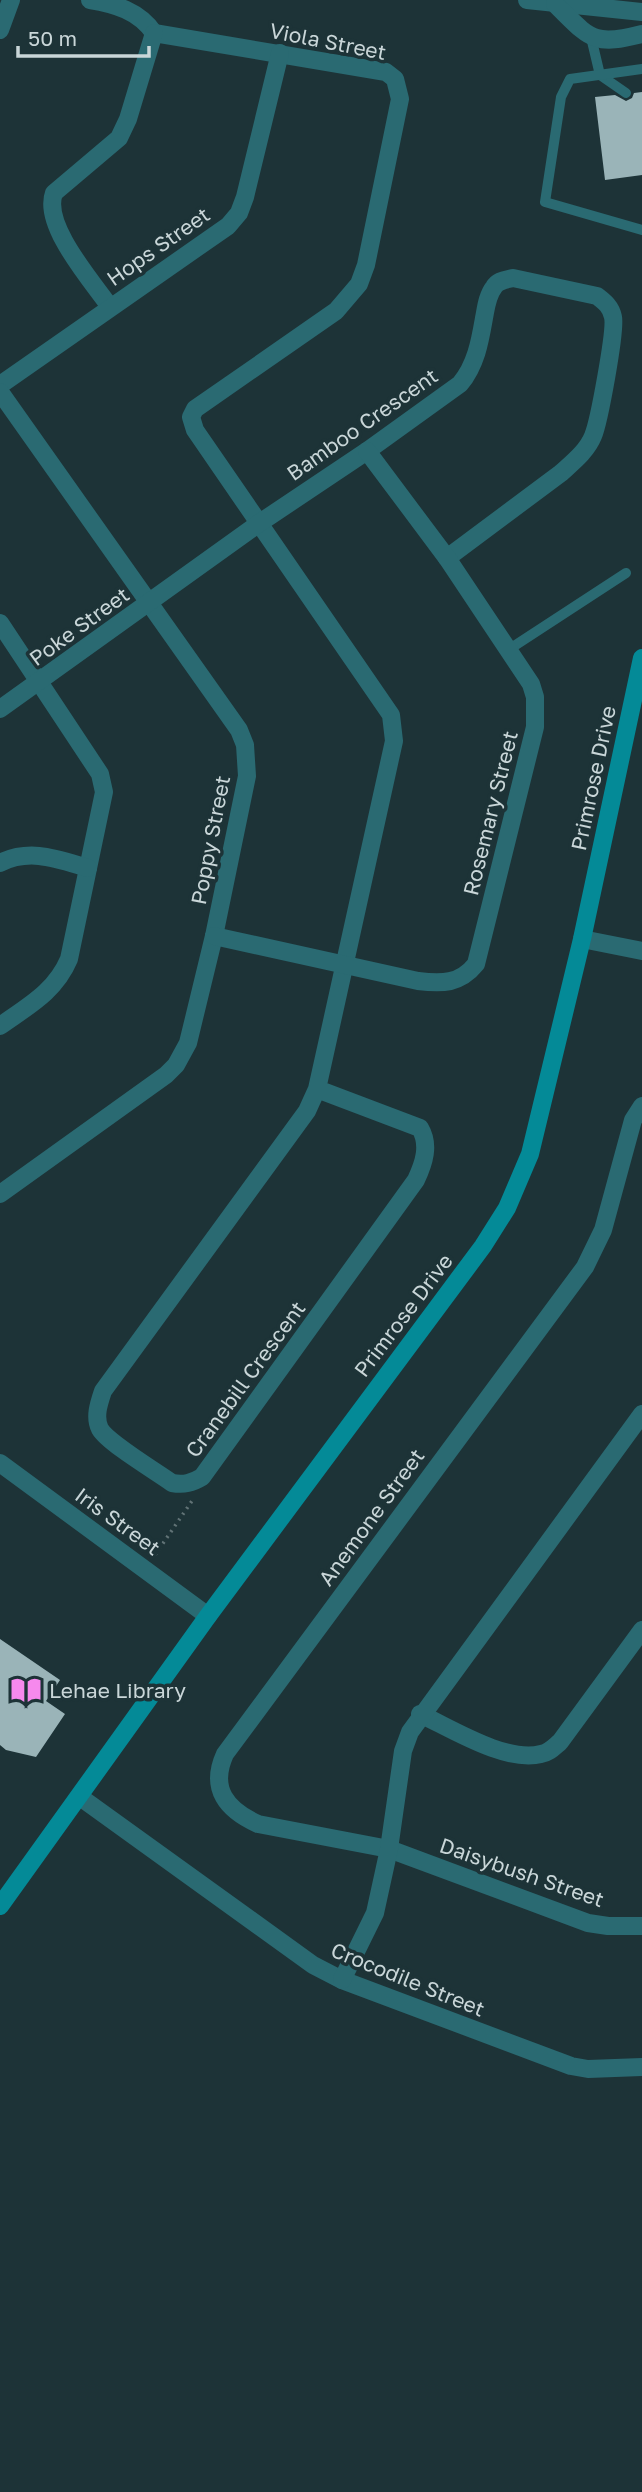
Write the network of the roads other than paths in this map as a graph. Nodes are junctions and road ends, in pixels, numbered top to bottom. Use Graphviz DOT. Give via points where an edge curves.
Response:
graph roads {
  1 [pos="11,0"];
  2 [pos="90,0"];
  3 [pos="527,0"];
  4 [pos="555,4"];
  5 [pos="642,12"];
  6 [pos="0,30"];
  7 [pos="154,33"];
  8 [pos="642,34"];
  9 [pos="591,37"];
  10 [pos="280,53"];
  11 [pos="642,69"];
  12 [pos="600,75"];
  13 [pos="625,93"];
  14 [pos="642,230"];
  15 [pos="110,307"];
  16 [pos="0,385"];
  17 [pos="0,392"];
  18 [pos="367,451"];
  19 [pos="258,524"];
  20 [pos="447,558"];
  21 [pos="626,573"];
  22 [pos="149,603"];
  23 [pos="0,623"];
  24 [pos="508,650"];
  25 [pos="642,658"];
  26 [pos="39,682"];
  27 [pos="0,709"];
  28 [pos="0,863"];
  29 [pos="88,868"];
  30 [pos="214,936"];
  31 [pos="582,939"];
  32 [pos="642,951"];
  33 [pos="345,965"];
  34 [pos="0,1026"];
  35 [pos="317,1089"];
  36 [pos="642,1106"];
  37 [pos="0,1194"];
  38 [pos="642,1414"];
  39 [pos="0,1463"];
  40 [pos="208,1616"];
  41 [pos="642,1630"];
  42 [pos="420,1714"];
  43 [pos="80,1797"];
  44 [pos="388,1849"];
  45 [pos="0,1906"];
  46 [pos="642,1926"];
  47 [pos="342,1980"];
  48 [pos="642,2067"];
  1 -- 6 [label="street"];
  2 -- 7 [label="street" via="136,14"];
  3 -- 4 [label="street"];
  4 -- 5 [label="street"];
  4 -- 9 [label="street"];
  7 -- 10 [label="street, Viola Street"];
  7 -- 15 [label="street" via="119,138 54,193 51,202 56,229"];
  8 -- 9 [label="street" via="613,41"];
  9 -- 12 [label="lane"];
  10 -- 15 [label="street, Hops Street" via="239,213 228,226"];
  10 -- 19 [label="street, Viola Street" via="386,72 395,79 400,99 359,284 336,310 195,409 191,417 195,430"];
  11 -- 12 [label="lane"];
  12 -- 13 [label="lane"];
  12 -- 14 [label="lane" via="570,79 565,86 545,202"];
  15 -- 16 [label="street, Hops Street"];
  17 -- 22 [label="street, Poppy Street"];
  18 -- 19 [label="street, Bamboo Crescent"];
  18 -- 20 [label="street, Rosemary Street"];
  18 -- 20 [label="street, Bamboo Crescent" via="468,374 480,343 488,298 502,280 513,278 597,296 607,303 614,331 594,435 561,473"];
  19 -- 22 [label="street, Bamboo Crescent"];
  19 -- 33 [label="street, Cranebill Crescent" via="391,715 394,728"];
  20 -- 24 [label="street, Rosemary Street"];
  21 -- 24 [label="lane"];
  22 -- 26 [label="street, Poke Street"];
  22 -- 30 [label="street, Poppy Street" via="245,745 247,776"];
  23 -- 26 [label="street"];
  24 -- 33 [label="street, Rosemary Street" via="531,684 535,727 476,964 462,977 442,984"];
  25 -- 31 [label="street, Primrose Drive"];
  26 -- 27 [label="street, Poke Street"];
  26 -- 29 [label="street" via="100,774 104,792"];
  28 -- 29 [label="street" via="31,853"];
  29 -- 34 [label="street" via="61,978"];
  30 -- 33 [label="street, Rosemary Street"];
  30 -- 37 [label="street, Poppy Street" via="188,1042 176,1065"];
  31 -- 32 [label="street"];
  31 -- 40 [label="street, Primrose Drive" via="530,1154 507,1208"];
  33 -- 35 [label="street, Cranebill Crescent"];
  35 -- 35 [label="street, Cranebill Crescent" via="307,1111 103,1391 97,1420 106,1436 172,1483 202,1477 421,1168 426,1144 420,1128"];
  36 -- 44 [label="street, Anemone Street" via="633,1120 603,1230 585,1266 220,1766 221,1794 242,1816 273,1827"];
  38 -- 42 [label="street"];
  39 -- 40 [label="street, Iris Street"];
  40 -- 43 [label="street, Primrose Drive"];
  41 -- 42 [label="street" via="560,1742 542,1754 514,1755"];
  42 -- 44 [label="street" via="405,1742"];
  43 -- 45 [label="street, Primrose Drive"];
  43 -- 47 [label="street, Crocodile Street" via="293,1951"];
  44 -- 46 [label="street, Daisybush Street" via="587,1923"];
  44 -- 47 [label="street" via="375,1913"];
  47 -- 48 [label="street, Crocodile Street" via="571,2066"];
}
